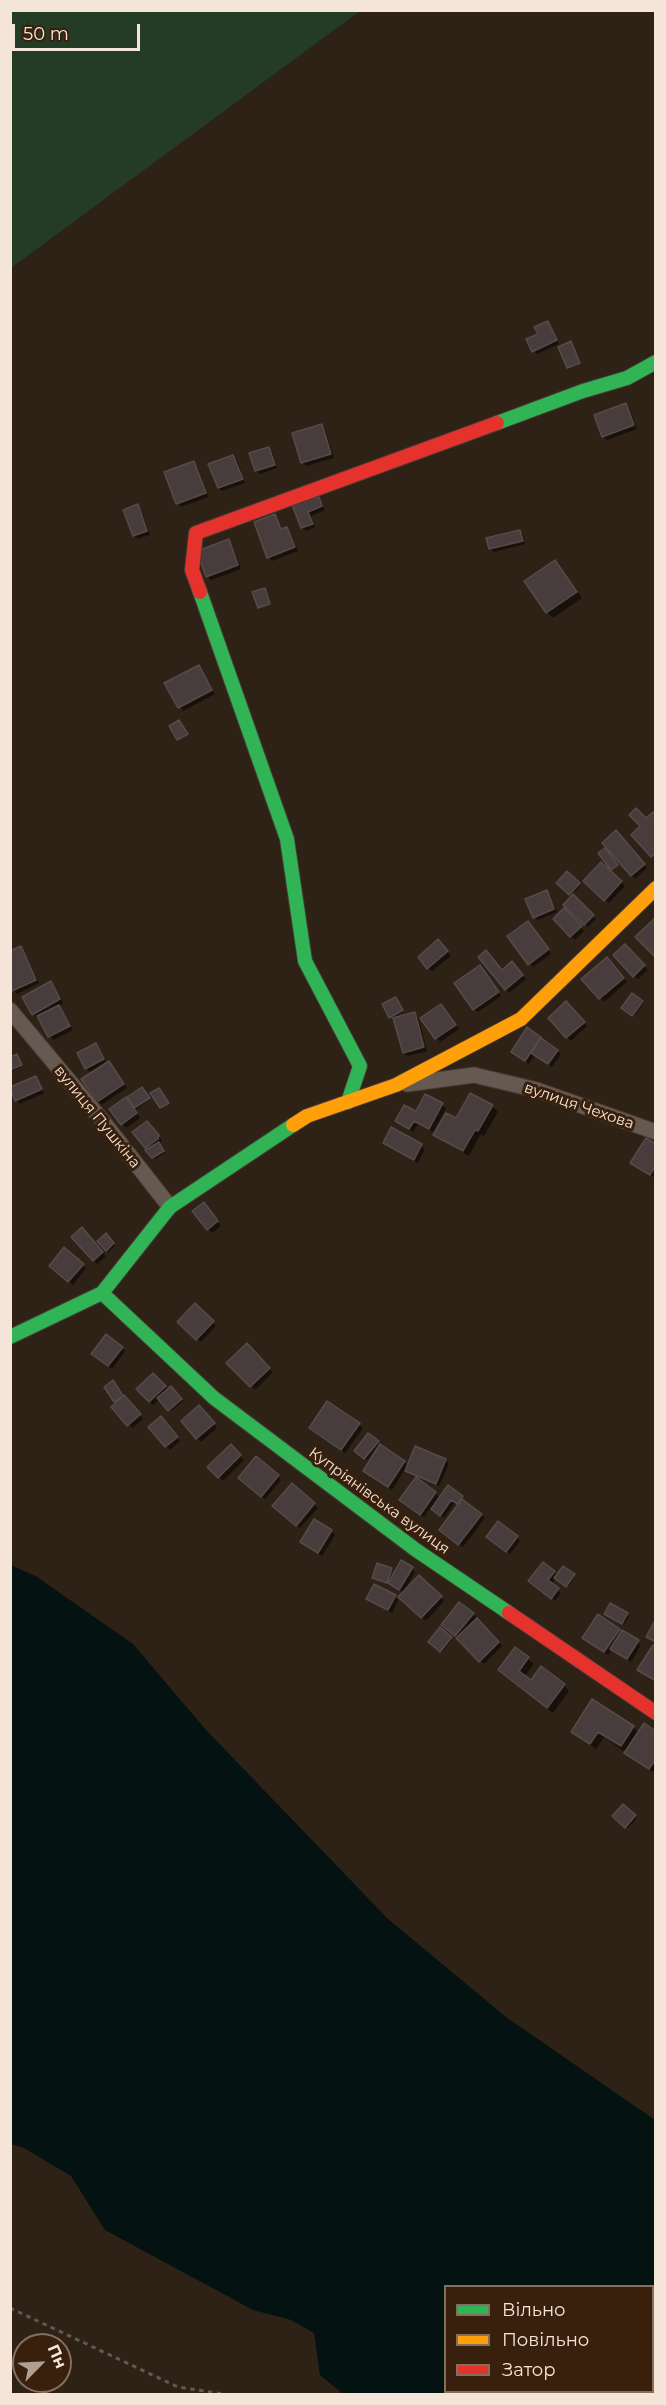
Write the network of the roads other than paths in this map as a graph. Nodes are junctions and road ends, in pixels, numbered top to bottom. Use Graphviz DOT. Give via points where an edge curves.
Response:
graph roads {
  1 [pos="656,362"];
  2 [pos="656,888"];
  3 [pos="10,1010"];
  4 [pos="17,1030"];
  5 [pos="396,1085"];
  6 [pos="348,1102"];
  7 [pos="656,1132"];
  8 [pos="170,1207"];
  9 [pos="102,1293"];
  10 [pos="10,1337"];
  11 [pos="656,1713"];
  1 -- 6 [label="street" via="627,378 196,533 192,570 287,839 305,961 360,1066"];
  2 -- 5 [label="street" via="521,1019"];
  3 -- 4 [label="street, вулиця Пушкіна"];
  4 -- 8 [label="street, вулиця Пушкіна" via="101,1119"];
  5 -- 6 [label="street"];
  5 -- 7 [label="street, вулиця Чехова" via="474,1076 537,1090"];
  6 -- 8 [label="street" via="307,1116"];
  8 -- 9 [label="street"];
  9 -- 10 [label="street"];
  9 -- 11 [label="street, Купріянівська вулиця" via="214,1398 416,1550"];
}
